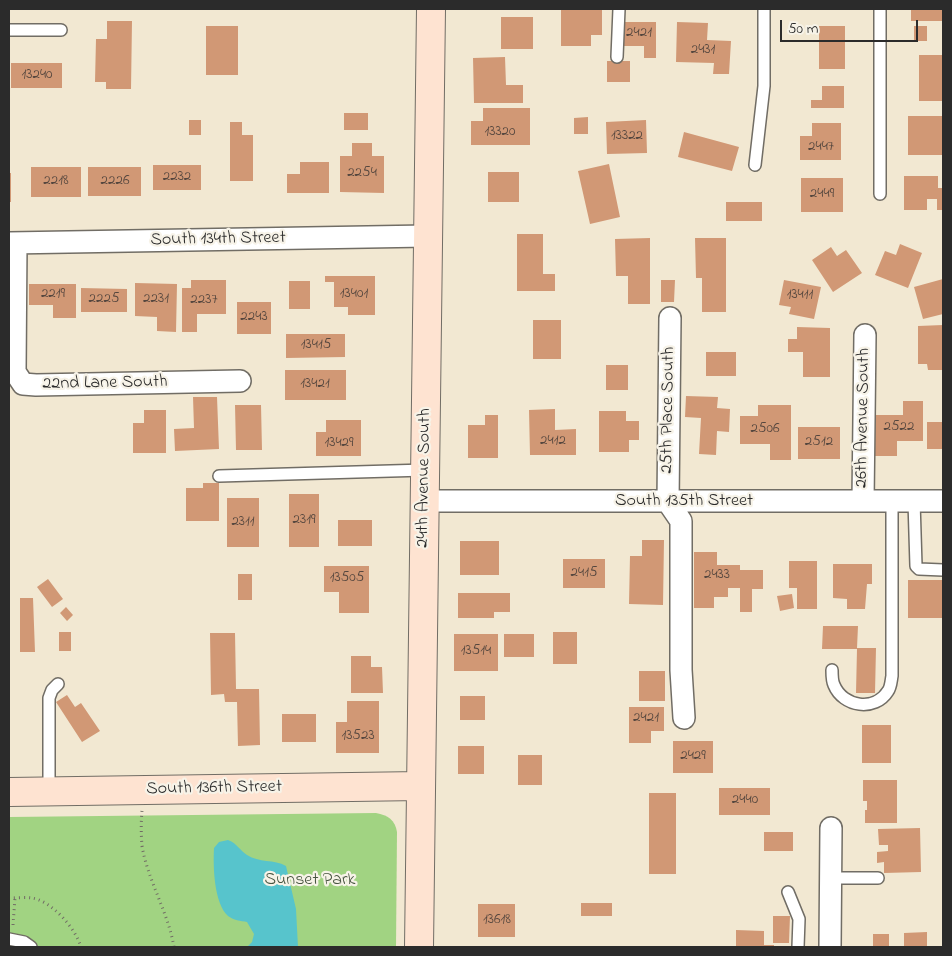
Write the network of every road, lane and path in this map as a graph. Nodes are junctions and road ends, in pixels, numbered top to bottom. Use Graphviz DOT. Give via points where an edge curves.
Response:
graph roads {
  1 [pos="431,9"];
  2 [pos="619,9"];
  3 [pos="764,9"];
  4 [pos="880,9"];
  5 [pos="9,30"];
  6 [pos="61,30"];
  7 [pos="617,57"];
  8 [pos="755,164"];
  9 [pos="880,194"];
  10 [pos="427,236"];
  11 [pos="13,243"];
  12 [pos="670,318"];
  13 [pos="865,335"];
  14 [pos="240,381"];
  15 [pos="426,470"];
  16 [pos="219,476"];
  17 [pos="425,501"];
  18 [pos="863,501"];
  19 [pos="892,501"];
  20 [pos="914,501"];
  21 [pos="943,501"];
  22 [pos="668,502"];
  23 [pos="943,570"];
  24 [pos="832,670"];
  25 [pos="58,684"];
  26 [pos="684,718"];
  27 [pos="420,786"];
  28 [pos="142,790"];
  29 [pos="49,791"];
  30 [pos="9,792"];
  31 [pos="831,828"];
  32 [pos="830,878"];
  33 [pos="878,878"];
  34 [pos="788,892"];
  35 [pos="9,898"];
  36 [pos="15,898"];
  37 [pos="10,939"];
  38 [pos="31,947"];
  39 [pos="81,947"];
  40 [pos="174,947"];
  41 [pos="419,947"];
  42 [pos="798,947"];
  43 [pos="830,947"];
  1 -- 10 [label="street, 24th Avenue South"];
  2 -- 7 [label="lane"];
  3 -- 8 [label="lane" via="764,86"];
  4 -- 9 [label="lane"];
  5 -- 6 [label="lane"];
  10 -- 11 [label="street, South 134th Street"];
  10 -- 15 [label="street, 24th Avenue South"];
  11 -- 14 [label="street, 22nd Lane South" via="15,372 23,384"];
  12 -- 22 [label="street, 25th Place South"];
  13 -- 18 [label="street, 26th Avenue South"];
  15 -- 16 [label="lane"];
  15 -- 17 [label="street, 24th Avenue South"];
  17 -- 22 [label="street, South 135th Street"];
  17 -- 27 [label="street, 24th Avenue South"];
  18 -- 19 [label="street, South 135th Street"];
  18 -- 22 [label="street, South 135th Street"];
  19 -- 20 [label="street, South 135th Street"];
  19 -- 24 [label="lane" via="892,676 889,690 880,700 860,705 842,698 833,684"];
  20 -- 21 [label="street, South 135th Street"];
  20 -- 23 [label="lane" via="916,566 927,571"];
  22 -- 26 [label="street" via="680,520"];
  25 -- 29 [label="lane" via="50,698"];
  27 -- 28 [label="street, South 136th Street"];
  27 -- 41 [label="street, 24th Avenue South"];
  28 -- 29 [label="street, South 136th Street"];
  28 -- 40 [label="path" via="142,846"];
  29 -- 30 [label="street, South 136th Street"];
  31 -- 32 [label="street"];
  32 -- 33 [label="lane"];
  32 -- 43 [label="street"];
  34 -- 42 [label="lane" via="799,919"];
  35 -- 36 [label="path"];
  36 -- 37 [label="path"];
  36 -- 39 [label="path" via="34,898 59,913"];
  37 -- 38 [label="lane"];
}
